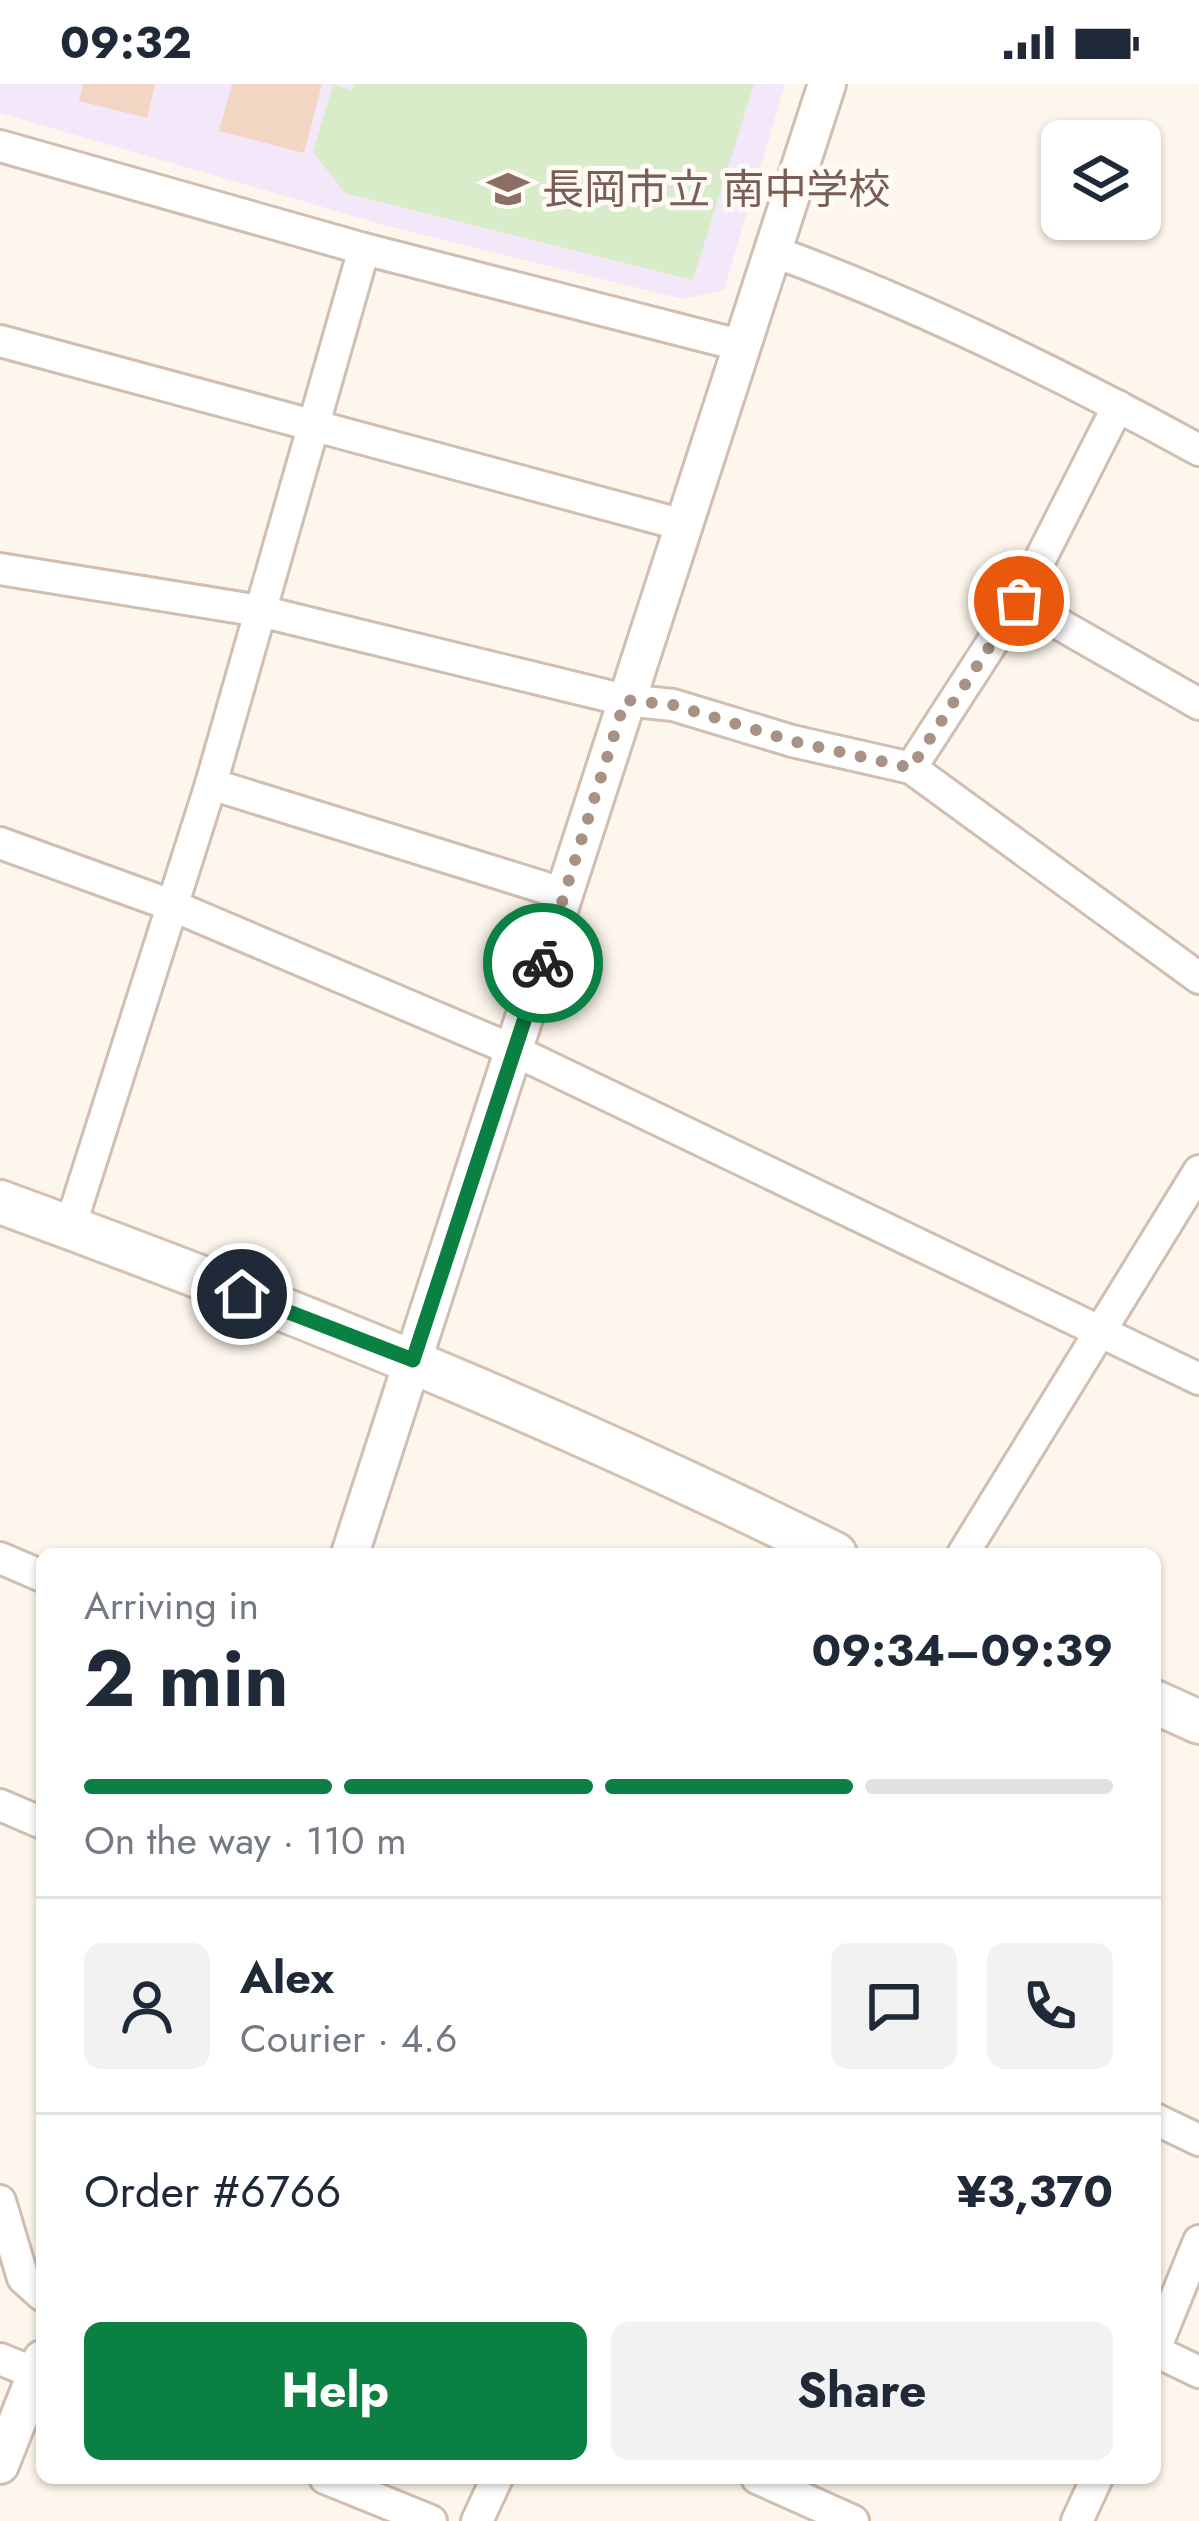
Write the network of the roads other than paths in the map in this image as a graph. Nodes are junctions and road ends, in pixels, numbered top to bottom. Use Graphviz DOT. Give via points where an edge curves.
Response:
graph roads {
  1 [pos="827,84"];
  2 [pos="0,146"];
  3 [pos="364,249"];
  4 [pos="775,252"];
  5 [pos="0,341"];
  6 [pos="743,346"];
  7 [pos="1118,406"];
  8 [pos="313,424"];
  9 [pos="1199,450"];
  10 [pos="683,525"];
  11 [pos="0,569"];
  12 [pos="1019,601"];
  13 [pos="260,611"];
  14 [pos="625,700"];
  15 [pos="1199,704"];
  16 [pos="911,768"];
  17 [pos="211,784"];
  18 [pos="0,843"];
  19 [pos="565,894"];
  20 [pos="171,905"];
  21 [pos="1199,979"];
  22 [pos="515,1051"];
  23 [pos="1199,1171"];
  24 [pos="0,1202"];
  25 [pos="70,1227"];
  26 [pos="1096,1329"];
  27 [pos="413,1360"];
  28 [pos="1199,1379"];
  29 [pos="352,1548"];
  30 [pos="823,1548"];
  31 [pos="967,1548"];
  32 [pos="0,1558"];
  33 [pos="36,1573"];
  34 [pos="1161,1705"];
  35 [pos="1199,1721"];
  36 [pos="0,1805"];
  37 [pos="36,1820"];
  38 [pos="1161,2122"];
  39 [pos="1199,2140"];
  40 [pos="0,2201"];
  41 [pos="1199,2241"];
  42 [pos="36,2289"];
  43 [pos="1161,2335"];
  44 [pos="1161,2353"];
  45 [pos="0,2359"];
  46 [pos="36,2369"];
  47 [pos="1199,2372"];
  48 [pos="36,2380"];
  49 [pos="0,2465"];
  50 [pos="340,2484"];
  51 [pos="494,2484"];
  52 [pos="770,2484"];
  53 [pos="1093,2484"];
  54 [pos="431,2521"];
  55 [pos="477,2521"];
  56 [pos="853,2521"];
  57 [pos="1077,2521"];
  1 -- 4 [label="street"];
  2 -- 3 [label="street"];
  3 -- 6 [label="street"];
  3 -- 8 [label="street"];
  4 -- 6 [label="street"];
  4 -- 7 [label="street"];
  5 -- 8 [label="street"];
  6 -- 10 [label="street"];
  7 -- 9 [label="street"];
  7 -- 12 [label="street"];
  8 -- 10 [label="street"];
  8 -- 13 [label="street"];
  10 -- 14 [label="street"];
  11 -- 13 [label="street"];
  12 -- 15 [label="street"];
  12 -- 16 [label="street"];
  13 -- 14 [label="street"];
  13 -- 17 [label="street"];
  14 -- 16 [label="street" via="673,705"];
  14 -- 19 [label="street"];
  16 -- 21 [label="street"];
  17 -- 19 [label="street"];
  17 -- 20 [label="street"];
  18 -- 20 [label="street"];
  19 -- 22 [label="street"];
  20 -- 22 [label="street"];
  20 -- 25 [label="street"];
  22 -- 26 [label="street"];
  22 -- 27 [label="street"];
  23 -- 26 [label="street"];
  24 -- 25 [label="main road"];
  25 -- 27 [label="main road"];
  26 -- 28 [label="street"];
  26 -- 31 [label="street"];
  27 -- 29 [label="street"];
  27 -- 30 [label="main road" via="650,1462"];
  32 -- 33 [label="street"];
  34 -- 35 [label="main road"];
  36 -- 37 [label="street"];
  38 -- 39 [label="street"];
  40 -- 42 [label="street" via="23,2278"];
  41 -- 43 [label="street"];
  44 -- 47 [label="street"];
  45 -- 46 [label="street"];
  48 -- 49 [label="street"];
  50 -- 54 [label="street"];
  51 -- 55 [label="street"];
  52 -- 56 [label="street"];
  53 -- 57 [label="street"];
}
